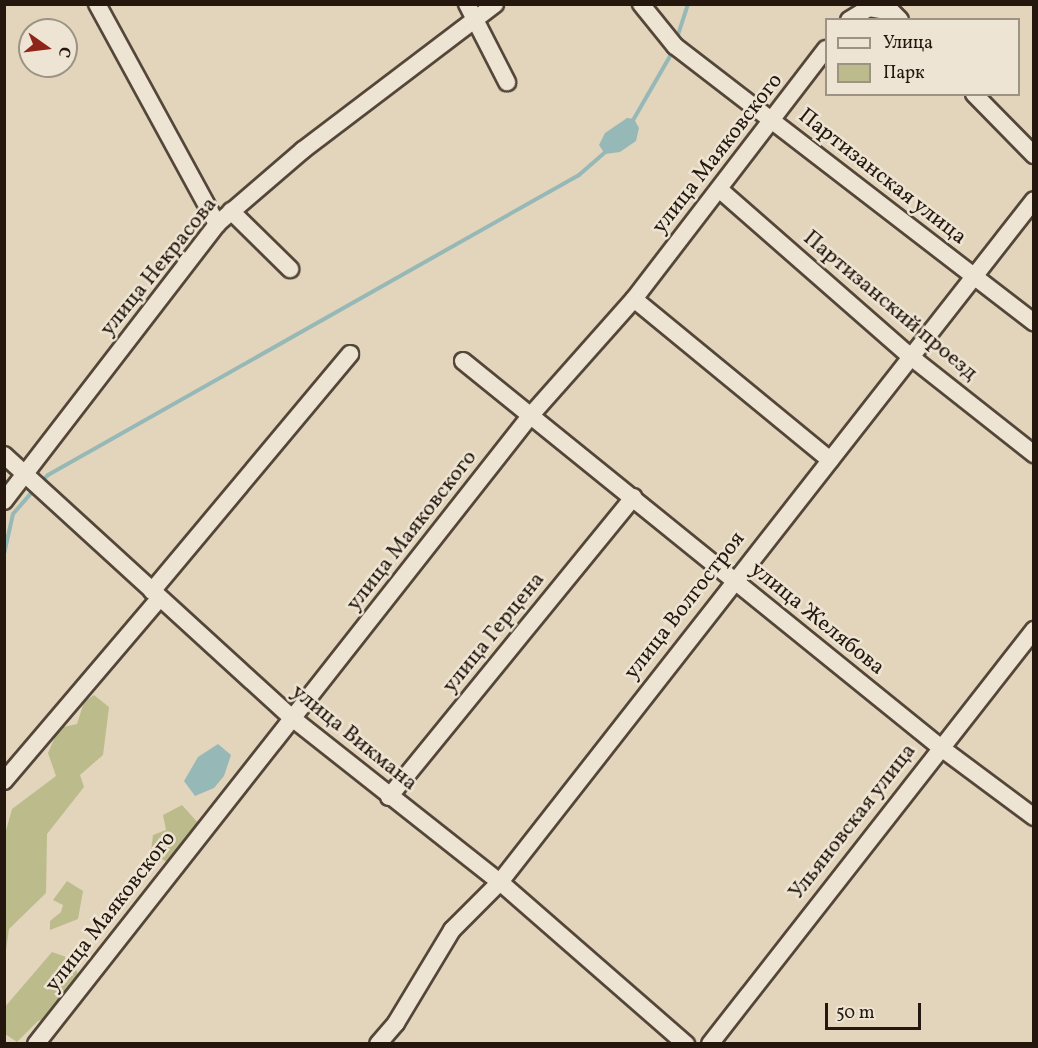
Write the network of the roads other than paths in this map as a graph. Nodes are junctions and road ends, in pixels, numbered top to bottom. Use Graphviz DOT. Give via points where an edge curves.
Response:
graph roads {
  1 [pos="97,4"];
  2 [pos="467,4"];
  3 [pos="495,4"];
  4 [pos="641,4"];
  5 [pos="851,18"];
  6 [pos="898,18"];
  7 [pos="476,20"];
  8 [pos="825,50"];
  9 [pos="507,82"];
  10 [pos="976,96"];
  11 [pos="772,120"];
  12 [pos="1034,155"];
  13 [pos="719,189"];
  14 [pos="1034,200"];
  15 [pos="231,211"];
  16 [pos="217,224"];
  17 [pos="290,269"];
  18 [pos="975,276"];
  19 [pos="634,299"];
  20 [pos="1034,322"];
  21 [pos="350,354"];
  22 [pos="911,357"];
  23 [pos="463,361"];
  24 [pos="531,416"];
  25 [pos="1034,454"];
  26 [pos="4,455"];
  27 [pos="830,460"];
  28 [pos="26,477"];
  29 [pos="634,497"];
  30 [pos="4,501"];
  31 [pos="733,580"];
  32 [pos="156,595"];
  33 [pos="1034,630"];
  34 [pos="292,718"];
  35 [pos="940,747"];
  36 [pos="4,781"];
  37 [pos="389,797"];
  38 [pos="1034,817"];
  39 [pos="500,882"];
  40 [pos="36,1044"];
  41 [pos="378,1044"];
  42 [pos="686,1044"];
  43 [pos="710,1044"];
  1 -- 16 [label="street"];
  2 -- 7 [label="street"];
  3 -- 7 [label="street, улица Некрасова"];
  4 -- 11 [label="street, Партизанская улица" via="675,46"];
  5 -- 6 [label="street" via="869,8 892,12"];
  7 -- 9 [label="street"];
  7 -- 15 [label="street, улица Некрасова" via="303,150"];
  8 -- 11 [label="street, улица Маяковского"];
  10 -- 12 [label="street"];
  11 -- 13 [label="street, улица Маяковского"];
  11 -- 18 [label="street, Партизанская улица"];
  13 -- 19 [label="street, улица Маяковского"];
  13 -- 22 [label="street, Партизанский проезд"];
  14 -- 18 [label="street, улица Волгостроя"];
  15 -- 16 [label="street, улица Некрасова"];
  15 -- 17 [label="street"];
  16 -- 28 [label="street, улица Некрасова"];
  18 -- 20 [label="street, Партизанская улица"];
  18 -- 22 [label="street, улица Волгостроя"];
  19 -- 24 [label="street, улица Маяковского"];
  19 -- 27 [label="street"];
  21 -- 32 [label="street"];
  22 -- 25 [label="street, Партизанский проезд"];
  22 -- 27 [label="street, улица Волгостроя"];
  23 -- 24 [label="street, улица Желябова"];
  24 -- 29 [label="street, улица Желябова"];
  24 -- 34 [label="street, улица Маяковского"];
  26 -- 28 [label="street, улица Викмана"];
  27 -- 31 [label="street, улица Волгостроя"];
  28 -- 30 [label="street, улица Некрасова"];
  28 -- 32 [label="street, улица Викмана"];
  29 -- 31 [label="street, улица Желябова"];
  29 -- 37 [label="street, улица Герцена"];
  31 -- 35 [label="street, улица Желябова"];
  31 -- 39 [label="street, улица Волгостроя"];
  32 -- 34 [label="street, улица Викмана"];
  32 -- 36 [label="street"];
  33 -- 35 [label="street, Ульяновская улица"];
  34 -- 37 [label="street, улица Викмана"];
  34 -- 40 [label="street, улица Маяковского"];
  35 -- 38 [label="street, улица Желябова"];
  35 -- 43 [label="street, Ульяновская улица"];
  37 -- 39 [label="street, улица Викмана"];
  39 -- 41 [label="street, улица Волгостроя" via="452,930 396,1023"];
  39 -- 42 [label="street, улица Викмана"];
}
